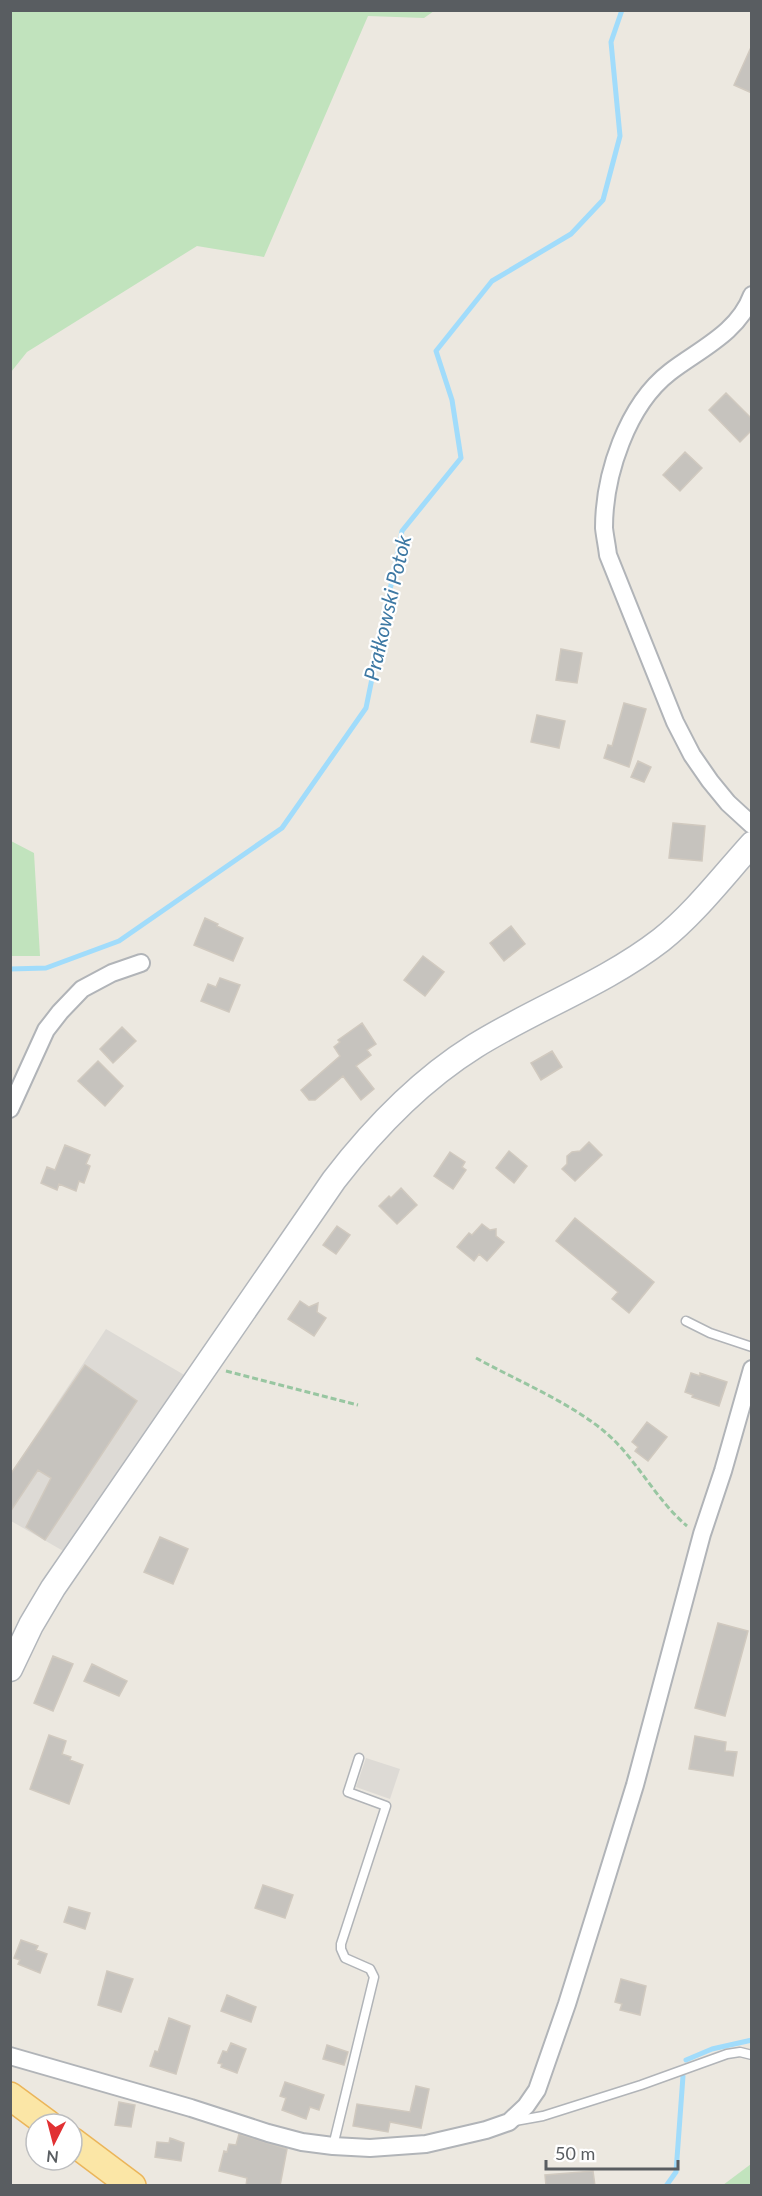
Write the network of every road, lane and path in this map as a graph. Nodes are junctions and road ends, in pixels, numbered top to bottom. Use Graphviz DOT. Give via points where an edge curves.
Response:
graph roads {
  1 [pos="752,295"];
  2 [pos="752,825"];
  3 [pos="752,844"];
  4 [pos="141,963"];
  5 [pos="10,1109"];
  6 [pos="686,1321"];
  7 [pos="752,1347"];
  8 [pos="476,1358"];
  9 [pos="206,1366"];
  10 [pos="752,1369"];
  11 [pos="358,1405"];
  12 [pos="702,1534"];
  13 [pos="10,1669"];
  14 [pos="359,1758"];
  15 [pos="752,2055"];
  16 [pos="10,2056"];
  17 [pos="10,2096"];
  18 [pos="32,2112"];
  19 [pos="509,2122"];
  20 [pos="333,2146"];
  21 [pos="84,2150"];
  22 [pos="132,2186"];
  1 -- 2 [label="street" via="739,320 669,373 635,411 612,472 604,529 611,565 675,722 710,781"];
  3 -- 9 [label="street" via="662,939 589,986 476,1045 395,1109 340,1172"];
  4 -- 5 [label="street" via="82,989 60,1012 46,1029"];
  6 -- 7 [label="lane"];
  8 -- 12 [label="path" via="583,1415 606,1433 672,1514"];
  9 -- 11 [label="path"];
  9 -- 13 [label="street" via="53,1588"];
  10 -- 12 [label="street"];
  12 -- 19 [label="street" via="634,1785 567,2004 537,2090"];
  14 -- 20 [label="lane" via="348,1792 386,1806 341,1944 345,1958 370,1969 374,1977"];
  15 -- 19 [label="lane" via="727,2054 543,2116"];
  16 -- 20 [label="street" via="279,2136"];
  17 -- 18 [label="main road"];
  19 -- 20 [label="street" via="426,2144"];
  21 -- 22 [label="main road"];
}
